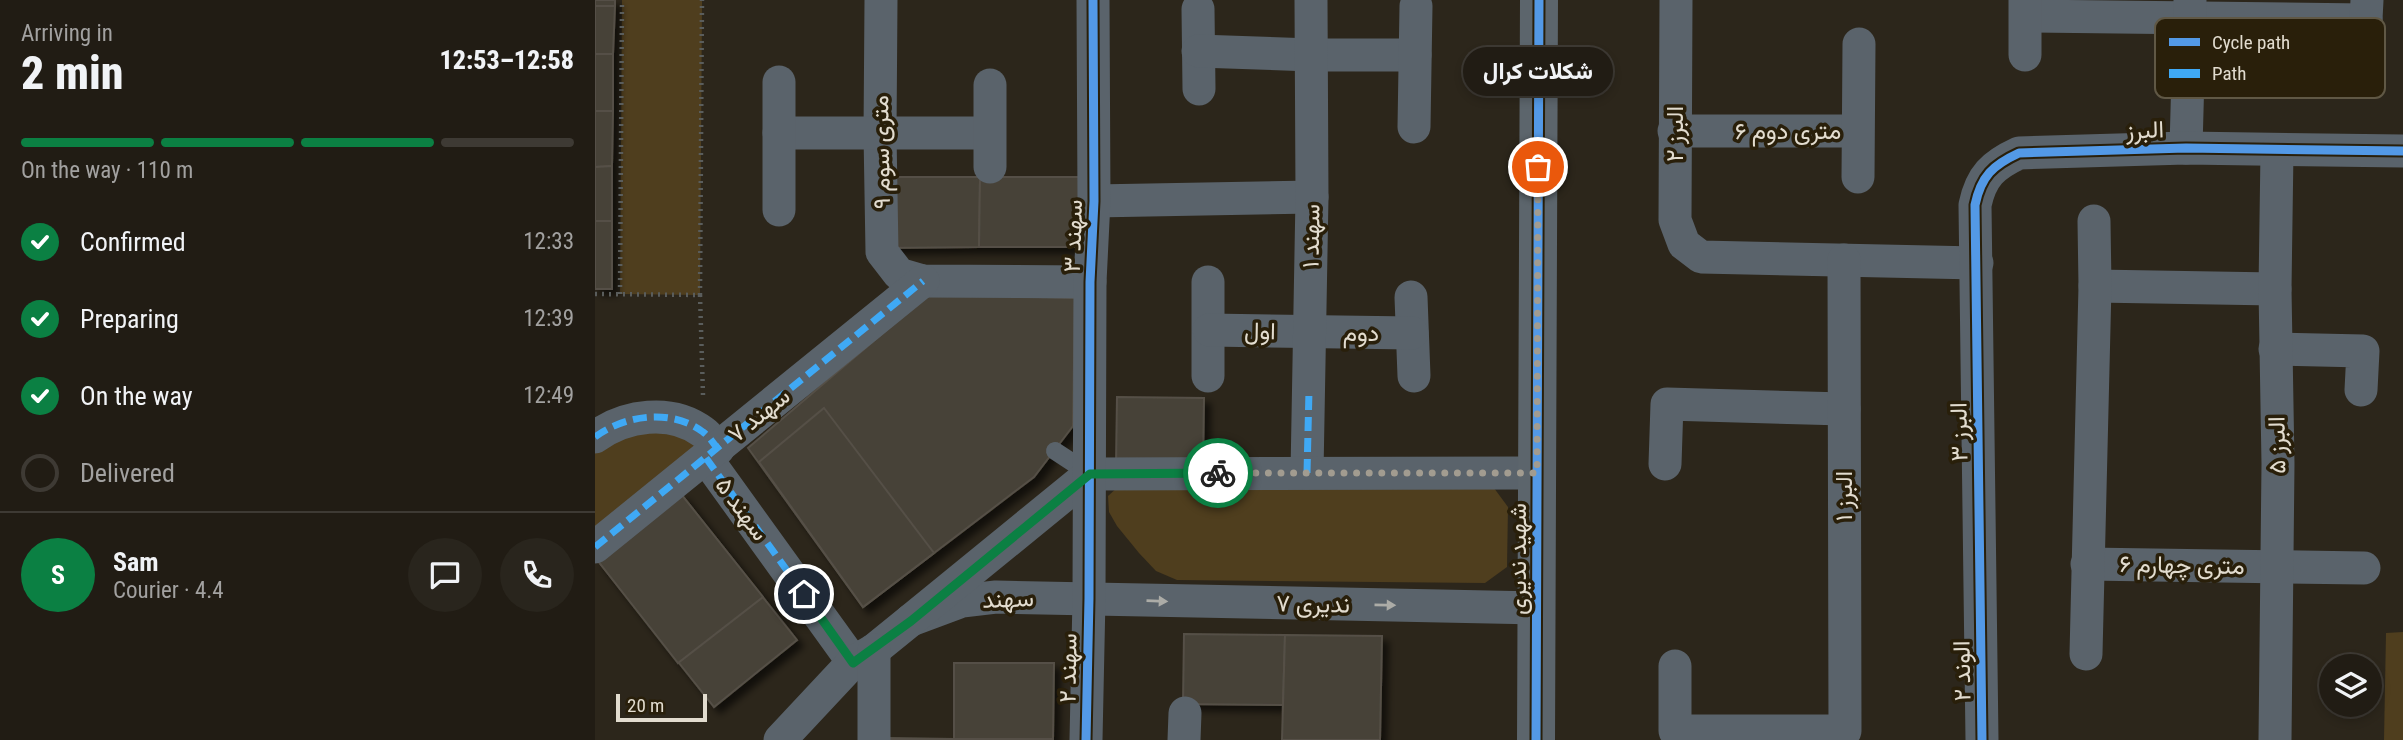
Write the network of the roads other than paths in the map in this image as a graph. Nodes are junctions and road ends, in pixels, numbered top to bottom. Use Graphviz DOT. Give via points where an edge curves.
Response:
graph roads {
  1 [pos="881,0"];
  2 [pos="1093,0"];
  3 [pos="1311,0"];
  4 [pos="1539,0"];
  5 [pos="1676,0"];
  6 [pos="1416,6"];
  7 [pos="2026,8"];
  8 [pos="2189,8"];
  9 [pos="1198,9"];
  10 [pos="2366,10"];
  11 [pos="1859,44"];
  12 [pos="1198,51"];
  13 [pos="1312,55"];
  14 [pos="1415,55"];
  15 [pos="2025,55"];
  16 [pos="779,82"];
  17 [pos="991,85"];
  18 [pos="1199,89"];
  19 [pos="2187,98"];
  20 [pos="1414,127"];
  21 [pos="1674,131"];
  22 [pos="1856,131"];
  23 [pos="779,133"];
  24 [pos="880,134"];
  25 [pos="989,134"];
  26 [pos="2186,148"];
  27 [pos="2277,151"];
  28 [pos="2403,151"];
  29 [pos="990,167"];
  30 [pos="1857,177"];
  31 [pos="1312,197"];
  32 [pos="1094,201"];
  33 [pos="779,210"];
  34 [pos="2094,221"];
  35 [pos="1844,260"];
  36 [pos="1977,263"];
  37 [pos="923,281"];
  38 [pos="1090,282"];
  39 [pos="1208,282"];
  40 [pos="2095,286"];
  41 [pos="2275,289"];
  42 [pos="1411,297"];
  43 [pos="1209,330"];
  44 [pos="1310,332"];
  45 [pos="1412,333"];
  46 [pos="2276,349"];
  47 [pos="1208,376"];
  48 [pos="1414,376"];
  49 [pos="2361,390"];
  50 [pos="1844,408"];
  51 [pos="595,437"];
  52 [pos="709,446"];
  53 [pos="1055,450"];
  54 [pos="1665,464"];
  55 [pos="1307,473"];
  56 [pos="1537,473"];
  57 [pos="1090,474"];
  58 [pos="595,547"];
  59 [pos="2087,564"];
  60 [pos="2277,566"];
  61 [pos="2364,568"];
  62 [pos="1089,598"];
  63 [pos="1980,601"];
  64 [pos="1537,608"];
  65 [pos="911,621"];
  66 [pos="2086,654"];
  67 [pos="863,656"];
  68 [pos="1675,666"];
  69 [pos="780,740"];
  70 [pos="874,740"];
  71 [pos="1086,740"];
  72 [pos="1537,740"];
  73 [pos="1982,740"];
  74 [pos="2275,740"];
  1 -- 24 [label="street, ۹ متری سوم"];
  2 -- 32 [label="street, سهند ۳"];
  3 -- 13 [label="street, سهند ۱"];
  4 -- 56 [label="street, شهید ندیری"];
  5 -- 21 [label="street, البرز ۲"];
  6 -- 14 [label="street"];
  7 -- 8 [label="street"];
  7 -- 15 [label="street"];
  8 -- 10 [label="street"];
  9 -- 12 [label="street"];
  11 -- 22 [label="street, ۶ متری دوم"];
  12 -- 13 [label="street"];
  12 -- 18 [label="street"];
  13 -- 14 [label="street"];
  13 -- 31 [label="street, سهند ۱"];
  14 -- 20 [label="street"];
  16 -- 23 [label="street"];
  17 -- 25 [label="street"];
  19 -- 26 [label="street"];
  21 -- 22 [label="street, ۶ متری دوم"];
  21 -- 35 [label="street, البرز ۲" via="1675,220 1684,244 1701,257"];
  22 -- 30 [label="street"];
  23 -- 24 [label="street"];
  23 -- 33 [label="street"];
  24 -- 25 [label="street"];
  24 -- 37 [label="street, ۹ متری سوم" via="882,252 899,274"];
  25 -- 29 [label="street"];
  26 -- 27 [label="street, البرز"];
  26 -- 36 [label="street, البرز" via="2019,153 2001,161 1979,186 1975,205"];
  27 -- 28 [label="street, البرز"];
  27 -- 41 [label="street, البرز ۵"];
  31 -- 32 [label="street"];
  31 -- 44 [label="street, سهند ۱"];
  32 -- 38 [label="street, سهند ۳"];
  34 -- 40 [label="street"];
  35 -- 36 [label="street"];
  35 -- 50 [label="street, البرز ۱"];
  36 -- 63 [label="street, البرز ۳"];
  37 -- 38 [label="street"];
  37 -- 52 [label="street, سهند ۷"];
  38 -- 57 [label="street, سهند ۳"];
  39 -- 43 [label="street"];
  40 -- 41 [label="street"];
  40 -- 59 [label="street"];
  41 -- 46 [label="street, البرز ۵"];
  42 -- 45 [label="street"];
  43 -- 44 [label="street, اول"];
  43 -- 47 [label="street"];
  44 -- 45 [label="street, دوم"];
  44 -- 55 [label="street, سهند ۱"];
  45 -- 48 [label="street"];
  46 -- 49 [label="street" via="2363,351"];
  46 -- 60 [label="street, البرز ۵"];
  50 -- 54 [label="street" via="1667,404"];
  50 -- 68 [label="street, البرز ۱" via="1845,731 1675,731"];
  51 -- 52 [label="street" via="630,419 657,417 682,421"];
  52 -- 58 [label="street, سهند ۷"];
  52 -- 67 [label="street, سهند ۵"];
  53 -- 57 [label="lane"];
  55 -- 56 [label="street"];
  55 -- 57 [label="street"];
  56 -- 64 [label="street, شهید ندیری"];
  57 -- 62 [label="street, سهند ۳"];
  57 -- 65 [label="street, سهند"];
  59 -- 60 [label="street, ۶ متری چهارم"];
  59 -- 66 [label="street"];
  60 -- 61 [label="street, ۶ متری چهارم"];
  60 -- 74 [label="street, البرز ۵"];
  62 -- 64 [label="street, ندیری ۷, one-way"];
  62 -- 65 [label="street, سهند" via="962,601"];
  62 -- 71 [label="street, سهند ۲"];
  63 -- 73 [label="street, الوند ۲"];
  64 -- 72 [label="street, شهید ندیری"];
  65 -- 67 [label="street"];
  67 -- 69 [label="street"];
  67 -- 70 [label="street"];
}
